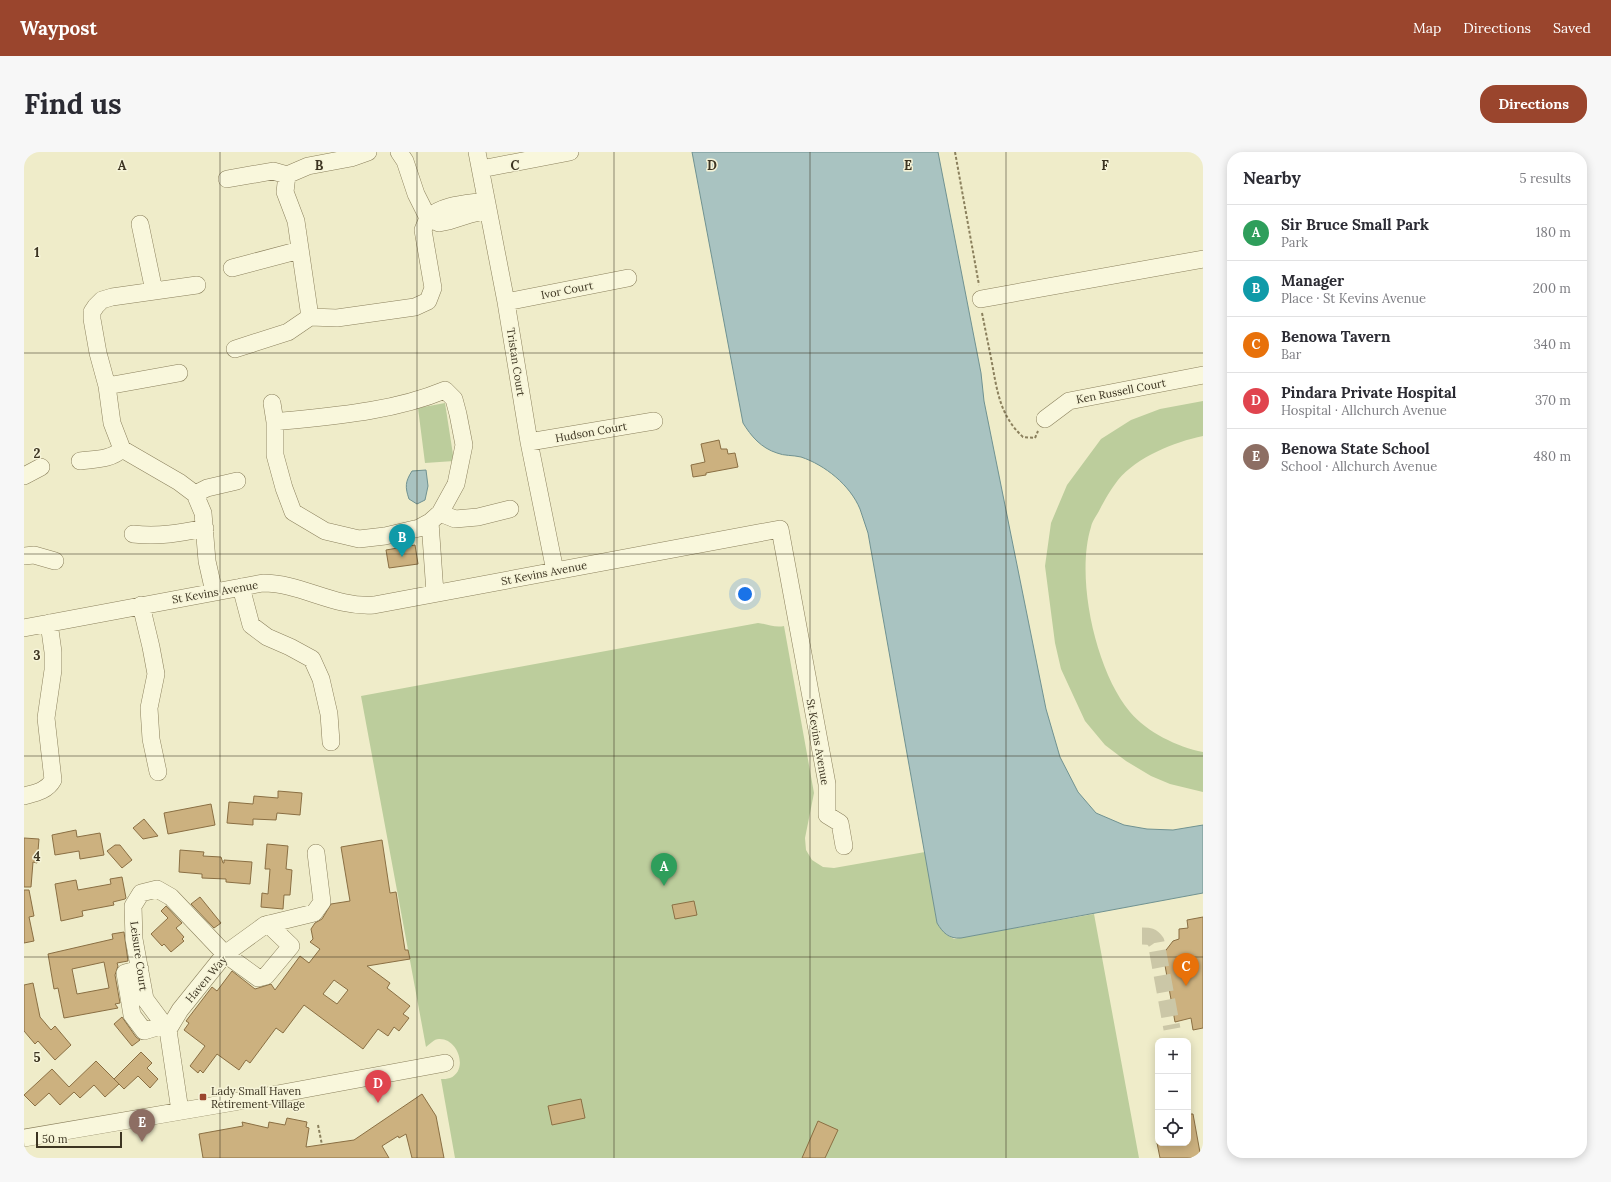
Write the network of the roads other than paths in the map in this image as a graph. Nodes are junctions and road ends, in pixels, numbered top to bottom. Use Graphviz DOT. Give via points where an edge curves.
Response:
graph roads {
  1 [pos="368,152"];
  2 [pos="399,152"];
  3 [pos="477,152"];
  4 [pos="570,152"];
  5 [pos="481,169"];
  6 [pos="287,175"];
  7 [pos="227,179"];
  8 [pos="487,205"];
  9 [pos="428,218"];
  10 [pos="140,224"];
  11 [pos="300,250"];
  12 [pos="1203,259"];
  13 [pos="232,268"];
  14 [pos="628,278"];
  15 [pos="197,285"];
  16 [pos="154,291"];
  17 [pos="981,299"];
  18 [pos="506,302"];
  19 [pos="310,317"];
  20 [pos="236,349"];
  21 [pos="179,373"];
  22 [pos="1203,375"];
  23 [pos="107,386"];
  24 [pos="272,403"];
  25 [pos="1045,419"];
  26 [pos="654,421"];
  27 [pos="275,422"];
  28 [pos="529,442"];
  29 [pos="122,449"];
  30 [pos="80,461"];
  31 [pos="41,467"];
  32 [pos="24,476"];
  33 [pos="237,481"];
  34 [pos="195,494"];
  35 [pos="510,509"];
  36 [pos="430,521"];
  37 [pos="205,528"];
  38 [pos="133,534"];
  39 [pos="24,556"];
  40 [pos="55,560"];
  41 [pos="555,571"];
  42 [pos="241,587"];
  43 [pos="219,591"];
  44 [pos="435,593"];
  45 [pos="141,606"];
  46 [pos="49,623"];
  47 [pos="24,628"];
  48 [pos="331,742"];
  49 [pos="158,772"];
  50 [pos="24,796"];
  51 [pos="844,846"];
  52 [pos="316,853"];
  53 [pos="268,924"];
  54 [pos="225,954"];
  55 [pos="166,1028"];
  56 [pos="445,1063"];
  57 [pos="180,1111"];
  58 [pos="24,1138"];
  1 -- 6 [label="street" via="308,166"];
  2 -- 9 [label="street"];
  3 -- 5 [label="street, Tristan Court"];
  4 -- 5 [label="street"];
  5 -- 8 [label="street, Tristan Court"];
  6 -- 7 [label="street" via="272,171"];
  6 -- 11 [label="street" via="285,192 296,221"];
  8 -- 9 [label="street" via="452,206 434,212"];
  8 -- 18 [label="street, Tristan Court"];
  9 -- 19 [label="street" via="423,230 434,288 428,301 415,307 353,316"];
  10 -- 16 [label="street"];
  11 -- 13 [label="street"];
  11 -- 19 [label="street"];
  12 -- 17 [label="street"];
  14 -- 18 [label="street, Ivor Court"];
  15 -- 16 [label="street"];
  16 -- 23 [label="street" via="102,300 92,312 98,353"];
  18 -- 28 [label="street, Tristan Court"];
  19 -- 20 [label="street" via="288,332"];
  21 -- 23 [label="street"];
  22 -- 25 [label="street, Ken Russell Court" via="1069,401"];
  23 -- 29 [label="street" via="112,423"];
  24 -- 27 [label="street"];
  26 -- 28 [label="street, Hudson Court"];
  27 -- 36 [label="street" via="275,455 293,512 325,531 359,539 384,536"];
  27 -- 36 [label="street" via="397,406 445,390 454,399 464,445 456,484"];
  28 -- 41 [label="street, Tristan Court"];
  29 -- 30 [label="street" via="110,457"];
  29 -- 34 [label="street"];
  31 -- 32 [label="street"];
  33 -- 34 [label="street" via="207,488"];
  34 -- 37 [label="street" via="203,513"];
  35 -- 36 [label="street" via="478,517"];
  36 -- 44 [label="street"];
  37 -- 38 [label="street" via="154,536"];
  37 -- 43 [label="street" via="216,553"];
  39 -- 40 [label="street" via="34,555"];
  41 -- 44 [label="street, St Kevins Avenue"];
  41 -- 51 [label="street, St Kevins Avenue" via="780,529 827,784 827,815 840,823"];
  42 -- 43 [label="street, St Kevins Avenue"];
  42 -- 44 [label="street, St Kevins Avenue" via="263,583 283,584 362,606"];
  42 -- 48 [label="street" via="251,625 267,637 312,659 321,679 329,714"];
  43 -- 45 [label="street, St Kevins Avenue"];
  45 -- 46 [label="street, St Kevins Avenue"];
  45 -- 49 [label="street" via="156,674 149,708 151,739"];
  46 -- 47 [label="street, St Kevins Avenue"];
  46 -- 50 [label="street" via="53,645 53,670 46,718 52,780 51,784 41,791"];
  52 -- 53 [label="street, Haven Way" via="322,902 314,913"];
  53 -- 54 [label="street, Haven Way"];
  53 -- 54 [label="street, Leisure Court" via="291,946 266,976 258,978"];
  54 -- 55 [label="street, Haven Way"];
  54 -- 55 [label="street, Leisure Court" via="171,897 157,889 142,893 133,906 134,939 145,999"];
  55 -- 57 [label="street"];
  56 -- 57 [label="street"];
  57 -- 58 [label="street"];
}
